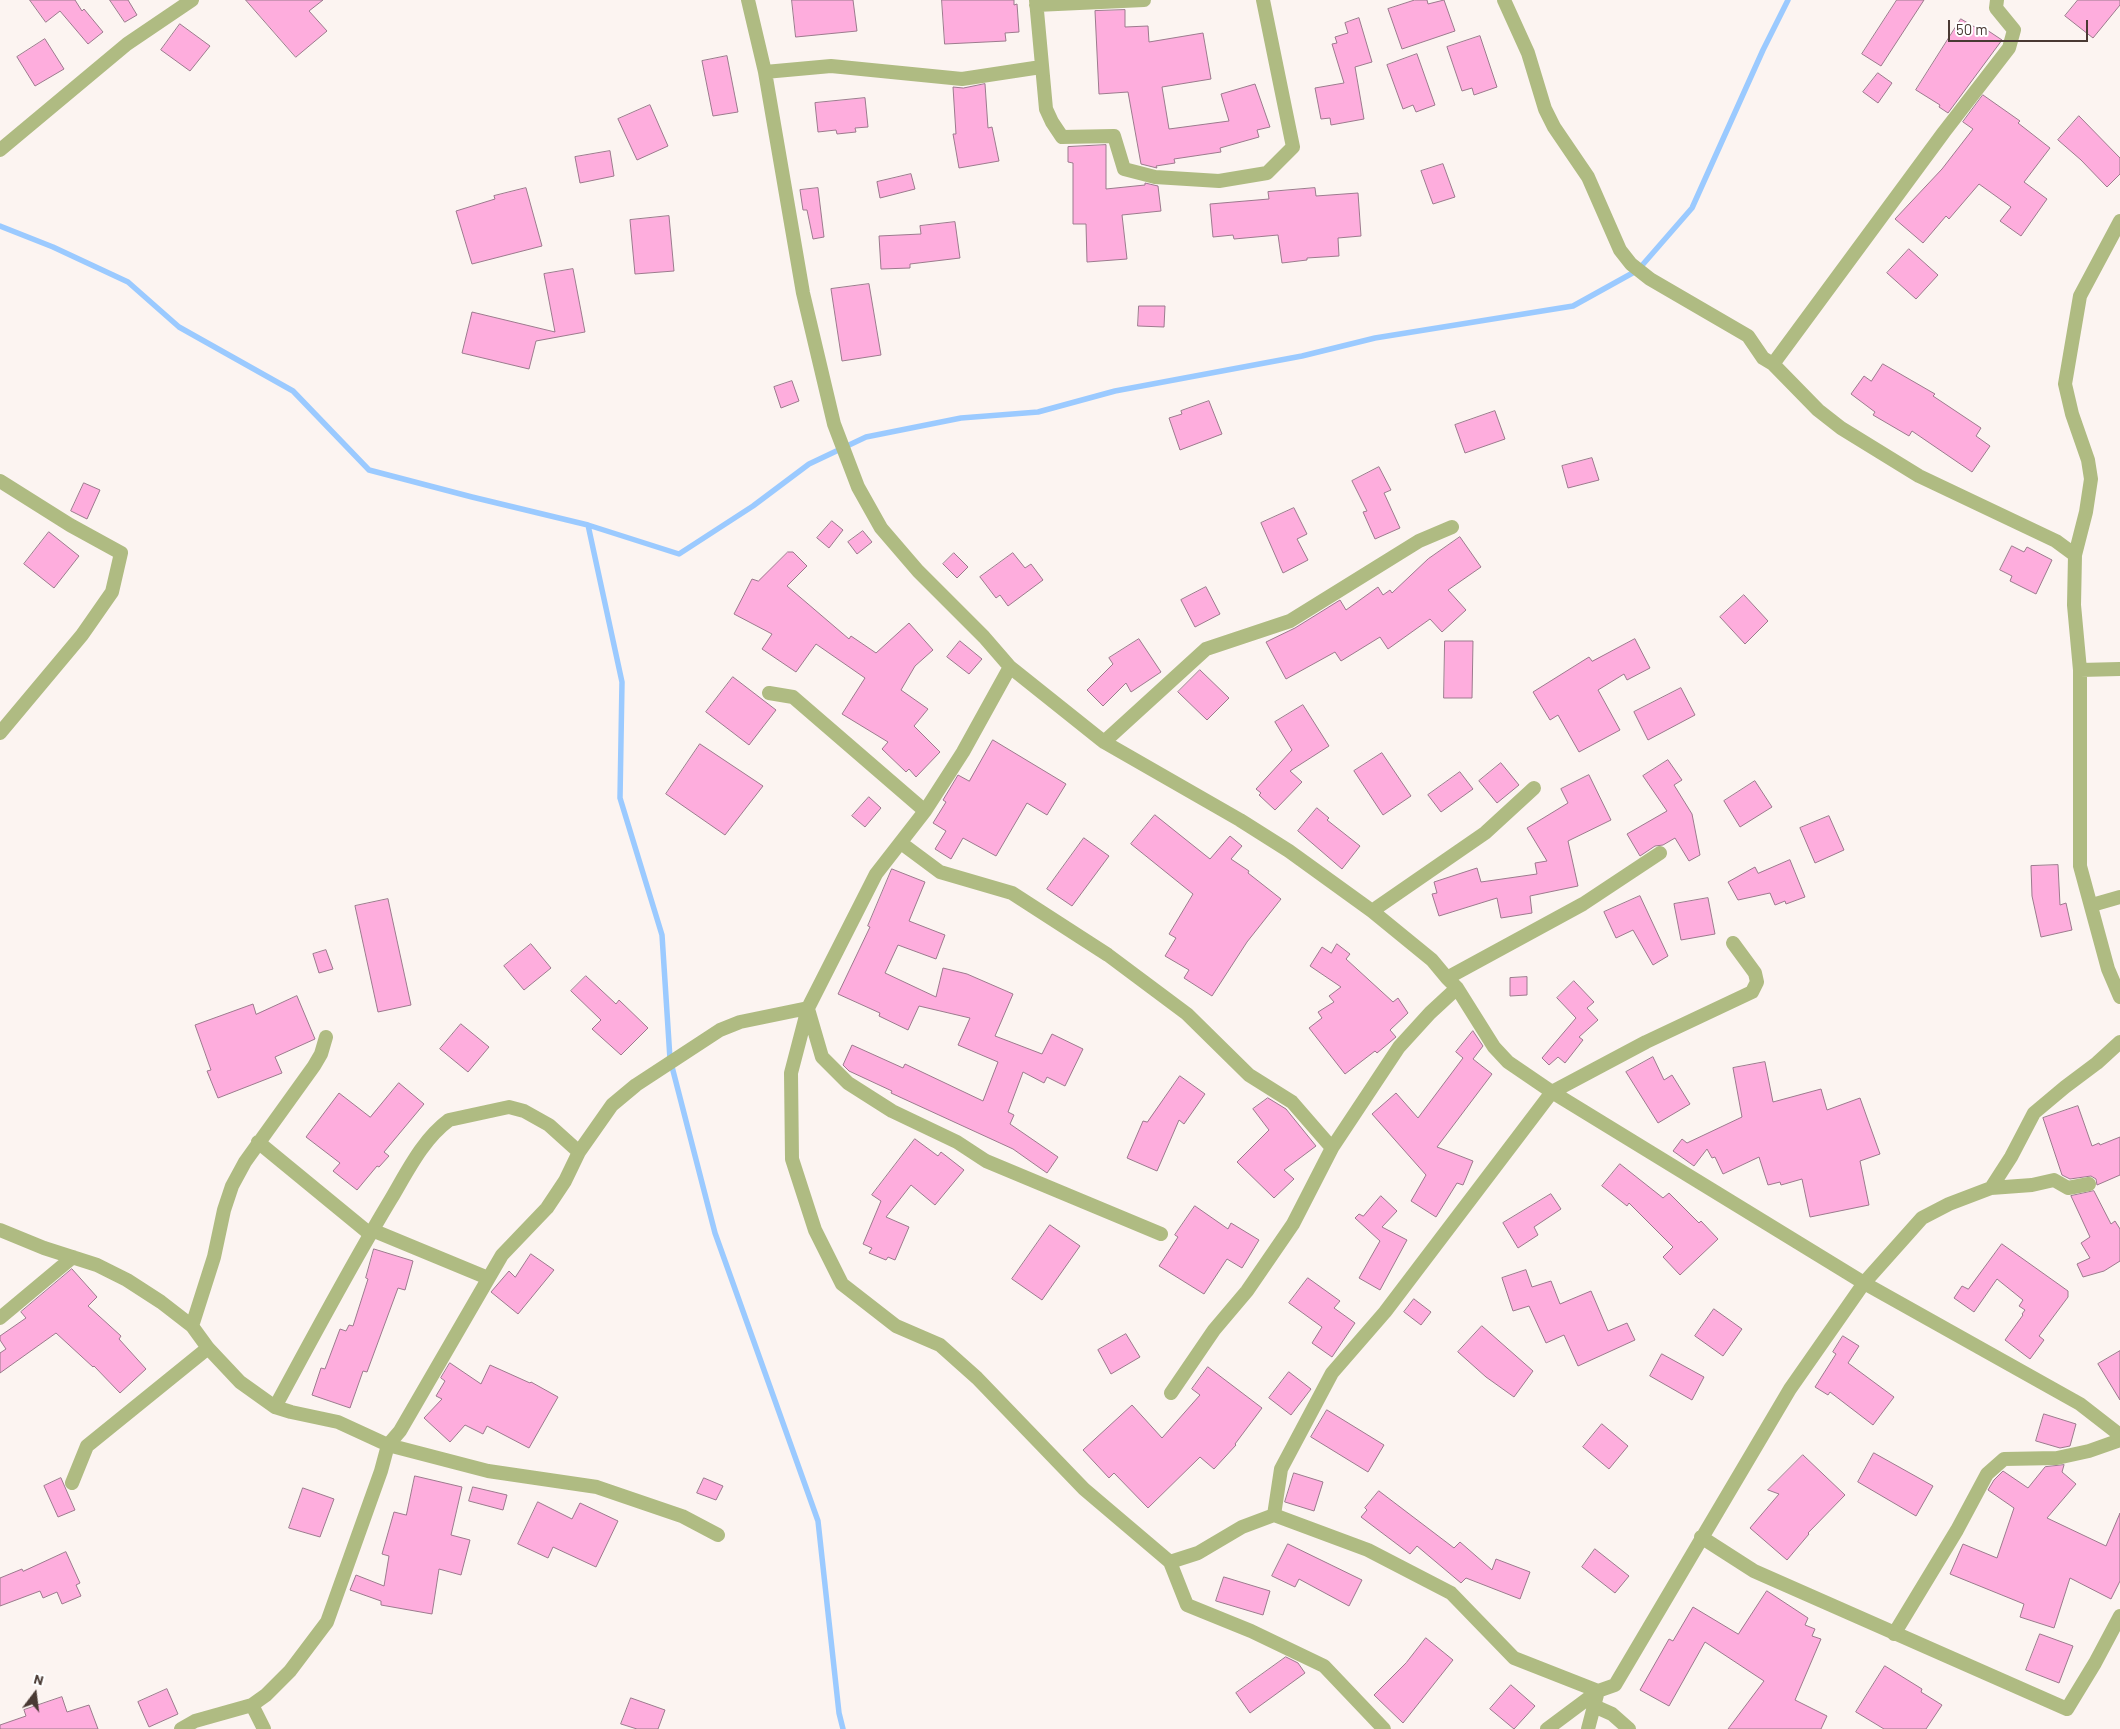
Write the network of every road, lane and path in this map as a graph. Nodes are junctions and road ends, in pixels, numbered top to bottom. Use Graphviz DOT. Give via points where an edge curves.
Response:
graph roads {
  1 [pos="192,0"];
  2 [pos="748,0"];
  3 [pos="1144,0"];
  4 [pos="1263,0"];
  5 [pos="1504,0"];
  6 [pos="1997,0"];
  7 [pos="1036,3"];
  8 [pos="1041,67"];
  9 [pos="765,72"];
  10 [pos="0,150"];
  11 [pos="2120,221"];
  12 [pos="1773,364"];
  13 [pos="0,481"];
  14 [pos="1452,527"];
  15 [pos="2075,555"];
  16 [pos="1010,667"];
  17 [pos="2120,669"];
  18 [pos="2080,670"];
  19 [pos="769,693"];
  20 [pos="0,733"];
  21 [pos="1104,742"];
  22 [pos="1534,788"];
  23 [pos="925,812"];
  24 [pos="901,843"];
  25 [pos="1660,853"];
  26 [pos="2120,897"];
  27 [pos="2092,906"];
  28 [pos="1372,911"];
  29 [pos="1733,943"];
  30 [pos="1447,978"];
  31 [pos="1457,988"];
  32 [pos="2120,998"];
  33 [pos="808,1008"];
  34 [pos="326,1037"];
  35 [pos="2120,1042"];
  36 [pos="1552,1092"];
  37 [pos="258,1142"];
  38 [pos="1332,1148"];
  39 [pos="579,1152"];
  40 [pos="2089,1184"];
  41 [pos="1991,1188"];
  42 [pos="0,1230"];
  43 [pos="371,1232"];
  44 [pos="1161,1234"];
  45 [pos="73,1257"];
  46 [pos="488,1278"];
  47 [pos="1864,1283"];
  48 [pos="0,1318"];
  49 [pos="192,1326"];
  50 [pos="208,1348"];
  51 [pos="1171,1393"];
  52 [pos="275,1407"];
  53 [pos="2120,1435"];
  54 [pos="2120,1440"];
  55 [pos="388,1445"];
  56 [pos="72,1483"];
  57 [pos="1274,1515"];
  58 [pos="718,1535"];
  59 [pos="1701,1538"];
  60 [pos="1170,1562"];
  61 [pos="2120,1616"];
  62 [pos="1894,1634"];
  63 [pos="1598,1691"];
  64 [pos="252,1704"];
  65 [pos="1594,1706"];
  66 [pos="181,1729"];
  67 [pos="264,1729"];
  68 [pos="1384,1729"];
  69 [pos="1547,1729"];
  70 [pos="1588,1729"];
  71 [pos="1628,1729"];
  1 -- 10 [label="street" via="127,44"];
  2 -- 9 [label="street"];
  3 -- 7 [label="street"];
  4 -- 8 [label="street" via="1293,148 1268,173 1219,181 1155,177 1124,169 1114,136 1062,137 1046,109"];
  5 -- 12 [label="street" via="1528,53 1545,109 1594,189 1620,250 1631,264 1650,278 1748,336 1764,358"];
  6 -- 12 [label="street" via="1996,8 2014,30 2010,48"];
  7 -- 8 [label="street"];
  8 -- 9 [label="street" via="962,79 831,66"];
  9 -- 16 [label="street" via="803,293 834,424 858,488 881,528"];
  11 -- 15 [label="street" via="2080,296 2067,365 2065,384 2091,479"];
  12 -- 15 [label="street" via="1818,410 1841,428 1918,476 2056,541"];
  13 -- 20 [label="street" via="121,553 112,592 82,635"];
  14 -- 21 [label="street" via="1419,541 1290,621 1206,648"];
  15 -- 18 [label="street" via="2074,605"];
  16 -- 21 [label="street"];
  16 -- 23 [label="street"];
  17 -- 18 [label="street"];
  18 -- 27 [label="street" via="2080,866"];
  19 -- 23 [label="street" via="793,697"];
  21 -- 28 [label="street" via="1264,835"];
  22 -- 28 [label="street" via="1485,833"];
  23 -- 24 [label="street"];
  24 -- 33 [label="street" via="876,874"];
  24 -- 38 [label="street" via="940,872 1012,893 1108,954 1187,1014 1249,1075 1292,1102"];
  25 -- 30 [label="street" via="1583,904"];
  26 -- 27 [label="street"];
  27 -- 32 [label="street" via="2108,969"];
  28 -- 30 [label="street" via="1432,960"];
  29 -- 36 [label="street" via="1755,973 1757,982 1752,992 1646,1042"];
  30 -- 31 [label="street"];
  31 -- 36 [label="street" via="1494,1047 1508,1062"];
  31 -- 38 [label="street" via="1399,1047"];
  33 -- 39 [label="street" via="740,1022 720,1030 636,1085 612,1105"];
  33 -- 44 [label="street" via="822,1057 848,1083 892,1111 957,1142 986,1161"];
  33 -- 60 [label="street" via="791,1073 792,1159 815,1230 842,1284 896,1326 940,1345 977,1378 1084,1490"];
  34 -- 37 [label="street" via="314,1066"];
  35 -- 41 [label="street" via="2034,1114"];
  36 -- 47 [label="street"];
  36 -- 57 [label="street" via="1385,1312 1332,1373 1281,1469"];
  37 -- 43 [label="street"];
  37 -- 49 [label="street" via="232,1186"];
  38 -- 51 [label="street" via="1293,1224"];
  39 -- 43 [label="street" via="549,1125 524,1111 509,1107 449,1120 426,1144"];
  39 -- 46 [label="street" via="547,1208 502,1255"];
  40 -- 41 [label="street" via="2068,1188 2054,1180"];
  41 -- 47 [label="street" via="1922,1218"];
  42 -- 45 [label="street"];
  43 -- 46 [label="street"];
  43 -- 52 [label="street"];
  45 -- 48 [label="street"];
  45 -- 49 [label="street" via="127,1280"];
  46 -- 55 [label="street" via="400,1430"];
  47 -- 53 [label="street" via="2080,1404"];
  47 -- 59 [label="street" via="1790,1388"];
  49 -- 50 [label="street"];
  50 -- 52 [label="street" via="240,1382"];
  50 -- 56 [label="street" via="87,1446"];
  52 -- 55 [label="street" via="338,1422"];
  54 -- 62 [label="street" via="2057,1458 2004,1459 1987,1474"];
  55 -- 58 [label="street" via="488,1470 597,1487 682,1516"];
  55 -- 64 [label="street" via="327,1622 290,1671"];
  57 -- 60 [label="street" via="1242,1527 1198,1553"];
  57 -- 63 [label="street" via="1368,1550 1451,1593 1514,1658"];
  59 -- 62 [label="street" via="1754,1571"];
  59 -- 63 [label="street" via="1615,1685"];
  60 -- 68 [label="street" via="1187,1605 1324,1666"];
  61 -- 62 [label="street" via="2067,1709"];
  63 -- 65 [label="street"];
  63 -- 69 [label="street"];
  64 -- 66 [label="street" via="195,1721"];
  64 -- 67 [label="street"];
  65 -- 70 [label="street"];
  65 -- 71 [label="street" via="1612,1714"];
}
